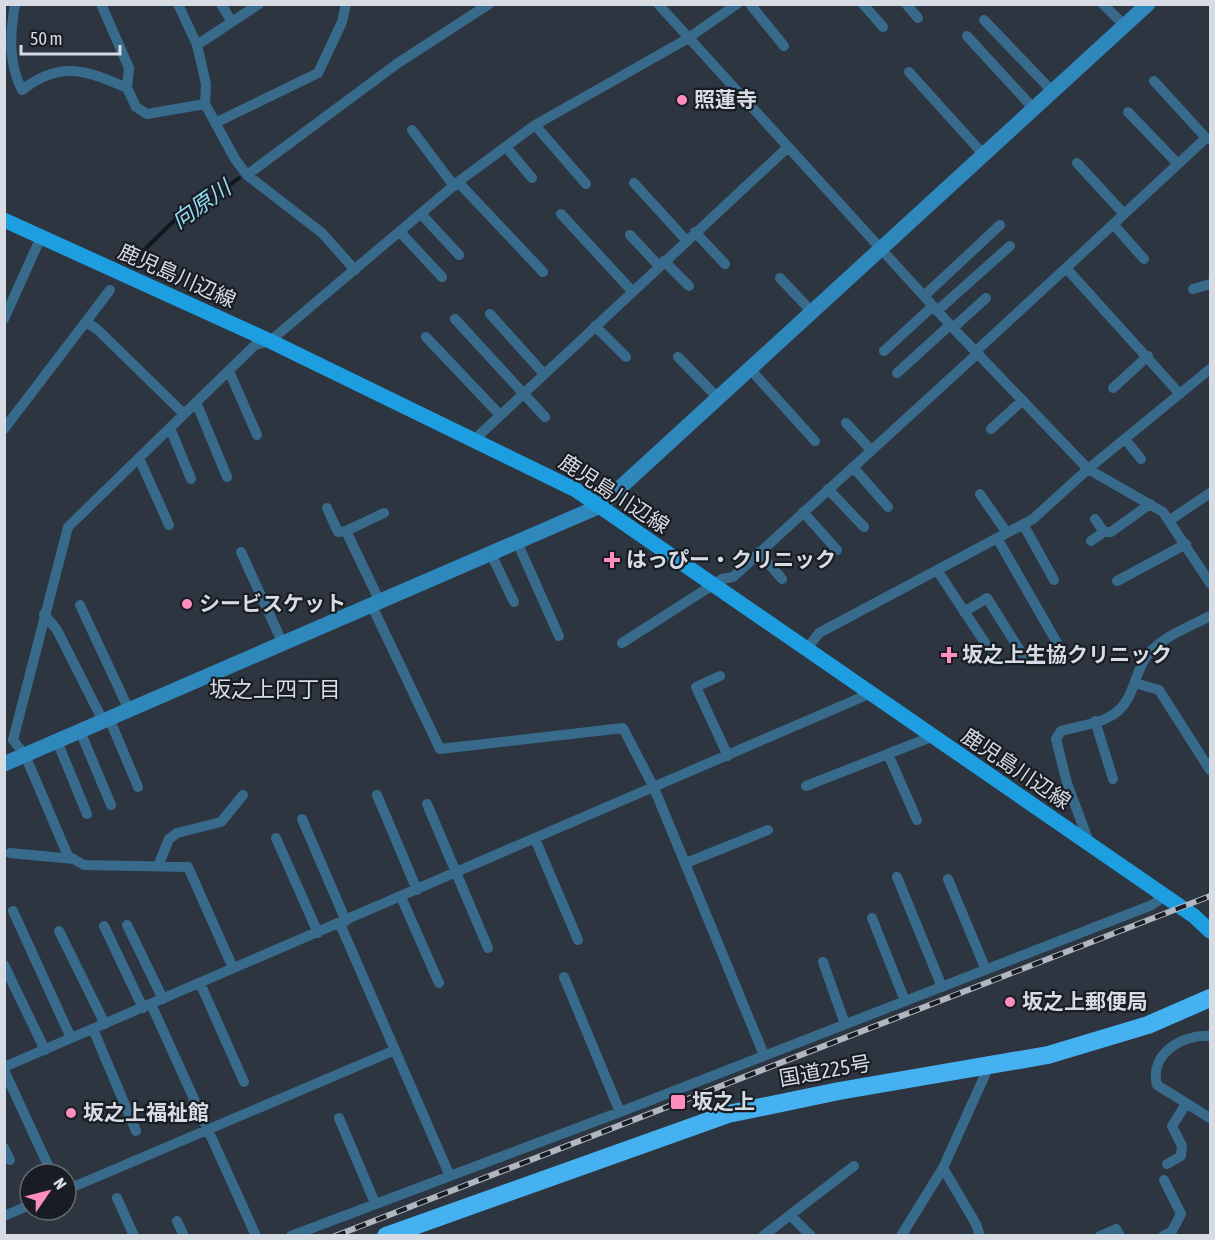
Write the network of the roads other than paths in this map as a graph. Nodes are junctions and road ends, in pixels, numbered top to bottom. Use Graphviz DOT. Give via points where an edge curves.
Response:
graph roads {
  1 [pos="15,4"];
  2 [pos="101,4"];
  3 [pos="178,4"];
  4 [pos="221,4"];
  5 [pos="259,4"];
  6 [pos="346,4"];
  7 [pos="489,4"];
  8 [pos="658,4"];
  9 [pos="737,4"];
  10 [pos="750,4"];
  11 [pos="863,4"];
  12 [pos="906,4"];
  13 [pos="1103,4"];
  14 [pos="1146,5"];
  15 [pos="918,18"];
  16 [pos="984,20"];
  17 [pos="232,22"];
  18 [pos="1125,26"];
  19 [pos="883,27"];
  20 [pos="967,36"];
  21 [pos="687,39"];
  22 [pos="197,45"];
  23 [pos="784,46"];
  24 [pos="909,72"];
  25 [pos="1154,81"];
  26 [pos="127,88"];
  27 [pos="1053,92"];
  28 [pos="205,104"];
  29 [pos="1034,109"];
  30 [pos="1128,112"];
  31 [pos="215,123"];
  32 [pos="535,125"];
  33 [pos="412,130"];
  34 [pos="1208,139"];
  35 [pos="506,147"];
  36 [pos="787,148"];
  37 [pos="984,155"];
  38 [pos="1077,163"];
  39 [pos="1178,164"];
  40 [pos="247,175"];
  41 [pos="532,178"];
  42 [pos="634,183"];
  43 [pos="456,184"];
  44 [pos="586,184"];
  45 [pos="421,214"];
  46 [pos="561,214"];
  47 [pos="1124,214"];
  48 [pos="4,220"];
  49 [pos="1113,224"];
  50 [pos="1000,225"];
  51 [pos="400,231"];
  52 [pos="695,232"];
  53 [pos="630,235"];
  54 [pos="41,237"];
  55 [pos="686,240"];
  56 [pos="1010,246"];
  57 [pos="881,249"];
  58 [pos="459,255"];
  59 [pos="1144,258"];
  60 [pos="662,263"];
  61 [pos="724,264"];
  62 [pos="1066,267"];
  63 [pos="355,270"];
  64 [pos="543,272"];
  65 [pos="442,277"];
  66 [pos="780,278"];
  67 [pos="1210,284"];
  68 [pos="689,286"];
  69 [pos="1193,289"];
  70 [pos="110,290"];
  71 [pos="632,291"];
  72 [pos="924,296"];
  73 [pos="986,298"];
  74 [pos="935,308"];
  75 [pos="812,312"];
  76 [pos="490,314"];
  77 [pos="455,319"];
  78 [pos="4,320"];
  79 [pos="86,322"];
  80 [pos="595,326"];
  81 [pos="952,326"];
  82 [pos="426,337"];
  83 [pos="270,341"];
  84 [pos="884,351"];
  85 [pos="976,353"];
  86 [pos="1148,356"];
  87 [pos="626,357"];
  88 [pos="678,357"];
  89 [pos="750,369"];
  90 [pos="1210,369"];
  91 [pos="229,371"];
  92 [pos="544,374"];
  93 [pos="897,374"];
  94 [pos="1113,388"];
  95 [pos="524,393"];
  96 [pos="1180,394"];
  97 [pos="718,398"];
  98 [pos="1023,400"];
  99 [pos="196,402"];
  100 [pos="184,414"];
  101 [pos="500,415"];
  102 [pos="546,417"];
  103 [pos="846,423"];
  104 [pos="170,428"];
  105 [pos="4,429"];
  106 [pos="991,429"];
  107 [pos="257,435"];
  108 [pos="475,439"];
  109 [pos="1125,439"];
  110 [pos="815,441"];
  111 [pos="871,450"];
  112 [pos="139,458"];
  113 [pos="1141,459"];
  114 [pos="853,467"];
  115 [pos="1088,470"];
  116 [pos="227,477"];
  117 [pos="191,479"];
  118 [pos="828,489"];
  119 [pos="1210,493"];
  120 [pos="980,494"];
  121 [pos="1150,504"];
  122 [pos="600,506"];
  123 [pos="327,507"];
  124 [pos="888,507"];
  125 [pos="803,512"];
  126 [pos="384,513"];
  127 [pos="1095,519"];
  128 [pos="1170,520"];
  129 [pos="1023,524"];
  130 [pos="169,525"];
  131 [pos="864,527"];
  132 [pos="346,531"];
  133 [pos="1104,532"];
  134 [pos="1002,535"];
  135 [pos="1091,541"];
  136 [pos="517,542"];
  137 [pos="1186,544"];
  138 [pos="837,550"];
  139 [pos="241,552"];
  140 [pos="759,552"];
  141 [pos="491,554"];
  142 [pos="937,570"];
  143 [pos="782,579"];
  144 [pos="1054,580"];
  145 [pos="1117,581"];
  146 [pos="1210,583"];
  147 [pos="714,585"];
  148 [pos="513,602"];
  149 [pos="376,604"];
  150 [pos="80,605"];
  151 [pos="964,612"];
  152 [pos="44,614"];
  153 [pos="1210,616"];
  154 [pos="559,636"];
  155 [pos="622,643"];
  156 [pos="283,644"];
  157 [pos="1060,648"];
  158 [pos="806,650"];
  159 [pos="1024,657"];
  160 [pos="995,658"];
  161 [pos="720,676"];
  162 [pos="1135,683"];
  163 [pos="869,694"];
  164 [pos="129,710"];
  165 [pos="106,719"];
  166 [pos="1095,721"];
  167 [pos="80,731"];
  168 [pos="9,736"];
  169 [pos="932,737"];
  170 [pos="57,741"];
  171 [pos="1206,752"];
  172 [pos="888,754"];
  173 [pos="25,755"];
  174 [pos="728,756"];
  175 [pos="4,764"];
  176 [pos="1210,770"];
  177 [pos="1113,779"];
  178 [pos="806,786"];
  179 [pos="138,787"];
  180 [pos="654,788"];
  181 [pos="243,795"];
  182 [pos="377,795"];
  183 [pos="427,804"];
  184 [pos="111,805"];
  185 [pos="87,814"];
  186 [pos="302,819"];
  187 [pos="917,820"];
  188 [pos="768,830"];
  189 [pos="276,838"];
  190 [pos="535,839"];
  191 [pos="1090,845"];
  192 [pos="10,853"];
  193 [pos="74,859"];
  194 [pos="686,863"];
  195 [pos="158,866"];
  196 [pos="456,873"];
  197 [pos="897,877"];
  198 [pos="948,879"];
  199 [pos="417,890"];
  200 [pos="1165,896"];
  201 [pos="401,897"];
  202 [pos="13,911"];
  203 [pos="872,918"];
  204 [pos="343,922"];
  205 [pos="127,925"];
  206 [pos="104,926"];
  207 [pos="59,931"];
  208 [pos="1210,931"];
  209 [pos="318,933"];
  210 [pos="578,939"];
  211 [pos="488,948"];
  212 [pos="823,962"];
  213 [pos="4,965"];
  214 [pos="233,968"];
  215 [pos="986,970"];
  216 [pos="564,977"];
  217 [pos="200,983"];
  218 [pos="438,983"];
  219 [pos="942,987"];
  220 [pos="1210,998"];
  221 [pos="163,999"];
  222 [pos="905,1001"];
  223 [pos="147,1006"];
  224 [pos="105,1024"];
  225 [pos="845,1024"];
  226 [pos="93,1029"];
  227 [pos="1210,1036"];
  228 [pos="71,1038"];
  229 [pos="45,1050"];
  230 [pos="395,1050"];
  231 [pos="764,1055"];
  232 [pos="989,1066"];
  233 [pos="4,1068"];
  234 [pos="244,1082"];
  235 [pos="1186,1104"];
  236 [pos="620,1112"];
  237 [pos="339,1118"];
  238 [pos="1210,1118"];
  239 [pos="136,1131"];
  240 [pos="207,1131"];
  241 [pos="4,1148"];
  242 [pos="10,1161"];
  243 [pos="47,1162"];
  244 [pos="1167,1164"];
  245 [pos="854,1166"];
  246 [pos="943,1168"];
  247 [pos="449,1174"];
  248 [pos="1164,1180"];
  249 [pos="78,1185"];
  250 [pos="117,1198"];
  251 [pos="375,1203"];
  252 [pos="790,1215"];
  253 [pos="177,1221"];
  254 [pos="134,1236"];
  255 [pos="184,1236"];
  256 [pos="256,1236"];
  257 [pos="291,1236"];
  258 [pos="386,1236"];
  259 [pos="763,1236"];
  260 [pos="811,1236"];
  261 [pos="901,1236"];
  262 [pos="980,1236"];
  263 [pos="1100,1236"];
  264 [pos="1120,1236"];
  265 [pos="1163,1236"];
  1 -- 26 [label="street" via="11,46 15,76 22,90 39,77 70,69 96,74"];
  2 -- 26 [label="street" via="129,68"];
  3 -- 22 [label="street"];
  4 -- 17 [label="street"];
  5 -- 17 [label="street"];
  6 -- 31 [label="street" via="342,22 318,73"];
  7 -- 40 [label="street" via="398,63"];
  8 -- 21 [label="street"];
  9 -- 21 [label="street"];
  10 -- 23 [label="street"];
  11 -- 19 [label="street"];
  12 -- 15 [label="street"];
  13 -- 18 [label="street"];
  14 -- 18 [label="street"];
  16 -- 27 [label="street"];
  17 -- 22 [label="street"];
  18 -- 27 [label="street"];
  20 -- 29 [label="street"];
  21 -- 32 [label="street"];
  21 -- 36 [label="street"];
  22 -- 28 [label="street" via="206,84"];
  24 -- 37 [label="street"];
  25 -- 34 [label="street"];
  26 -- 28 [label="street" via="136,107 147,114"];
  27 -- 29 [label="street"];
  28 -- 31 [label="street"];
  29 -- 37 [label="street"];
  30 -- 39 [label="street"];
  31 -- 40 [label="street"];
  32 -- 35 [label="street"];
  32 -- 44 [label="street"];
  33 -- 43 [label="street"];
  34 -- 39 [label="street"];
  35 -- 41 [label="street"];
  35 -- 43 [label="street"];
  36 -- 52 [label="street"];
  36 -- 57 [label="street"];
  37 -- 57 [label="street"];
  38 -- 47 [label="street"];
  39 -- 47 [label="street"];
  40 -- 63 [label="street" via="322,233"];
  42 -- 55 [label="street"];
  43 -- 45 [label="street"];
  43 -- 64 [label="street"];
  45 -- 51 [label="street"];
  45 -- 58 [label="street"];
  46 -- 71 [label="street"];
  47 -- 49 [label="street"];
  48 -- 54 [label="main road, 鹿児島川辺線"];
  49 -- 59 [label="street"];
  49 -- 62 [label="street"];
  50 -- 72 [label="street"];
  51 -- 63 [label="street"];
  51 -- 65 [label="street"];
  52 -- 55 [label="street"];
  52 -- 61 [label="street"];
  53 -- 60 [label="street"];
  54 -- 78 [label="street"];
  54 -- 83 [label="main road, 鹿児島川辺線"];
  55 -- 60 [label="street"];
  56 -- 74 [label="street"];
  57 -- 72 [label="street"];
  57 -- 75 [label="street"];
  60 -- 68 [label="street"];
  60 -- 71 [label="street"];
  62 -- 85 [label="street"];
  62 -- 86 [label="street"];
  63 -- 83 [label="street"];
  66 -- 75 [label="street"];
  67 -- 69 [label="street"];
  70 -- 79 [label="street"];
  71 -- 80 [label="street"];
  72 -- 74 [label="street"];
  73 -- 81 [label="street"];
  74 -- 81 [label="street"];
  74 -- 84 [label="street"];
  75 -- 89 [label="street"];
  76 -- 92 [label="street"];
  77 -- 95 [label="street"];
  79 -- 100 [label="street"];
  79 -- 105 [label="street"];
  80 -- 87 [label="street"];
  80 -- 92 [label="street"];
  81 -- 85 [label="street"];
  81 -- 93 [label="street"];
  82 -- 101 [label="street"];
  83 -- 91 [label="street" via="255,345"];
  83 -- 108 [label="main road, 鹿児島川辺線"];
  85 -- 98 [label="street"];
  85 -- 111 [label="street"];
  86 -- 94 [label="street"];
  86 -- 96 [label="street"];
  88 -- 97 [label="street"];
  89 -- 97 [label="street"];
  89 -- 110 [label="street"];
  90 -- 96 [label="street"];
  91 -- 99 [label="street"];
  91 -- 107 [label="street"];
  92 -- 95 [label="street"];
  95 -- 101 [label="street"];
  95 -- 102 [label="street"];
  96 -- 109 [label="street"];
  97 -- 122 [label="street"];
  98 -- 106 [label="street"];
  98 -- 115 [label="street"];
  99 -- 100 [label="street"];
  99 -- 116 [label="street"];
  100 -- 104 [label="street"];
  101 -- 108 [label="street"];
  103 -- 111 [label="street"];
  104 -- 112 [label="street"];
  104 -- 117 [label="street"];
  108 -- 122 [label="main road, 鹿児島川辺線"];
  109 -- 113 [label="street"];
  109 -- 115 [label="street"];
  111 -- 114 [label="street"];
  112 -- 130 [label="street"];
  112 -- 152 [label="street" via="68,527"];
  114 -- 118 [label="street"];
  114 -- 124 [label="street"];
  115 -- 121 [label="street"];
  115 -- 129 [label="street"];
  118 -- 125 [label="street"];
  118 -- 131 [label="street"];
  119 -- 128 [label="street"];
  120 -- 134 [label="street"];
  121 -- 128 [label="street"];
  121 -- 133 [label="street" via="1111,532"];
  122 -- 136 [label="street"];
  122 -- 147 [label="main road, 鹿児島川辺線"];
  123 -- 132 [label="street" via="338,532"];
  125 -- 138 [label="street"];
  125 -- 140 [label="street"];
  126 -- 132 [label="street"];
  127 -- 133 [label="street"];
  128 -- 137 [label="street"];
  129 -- 134 [label="street"];
  129 -- 144 [label="street"];
  132 -- 149 [label="street"];
  133 -- 135 [label="street"];
  134 -- 142 [label="street"];
  134 -- 157 [label="street"];
  136 -- 141 [label="street"];
  136 -- 154 [label="street"];
  137 -- 145 [label="street"];
  137 -- 146 [label="street"];
  139 -- 156 [label="street"];
  140 -- 143 [label="street"];
  140 -- 147 [label="street" via="733,577"];
  141 -- 148 [label="street"];
  141 -- 149 [label="street"];
  142 -- 151 [label="street"];
  142 -- 158 [label="street" via="819,633"];
  147 -- 155 [label="street"];
  147 -- 158 [label="main road, 鹿児島川辺線"];
  149 -- 156 [label="street"];
  149 -- 180 [label="street" via="440,749 623,728"];
  150 -- 164 [label="street"];
  151 -- 159 [label="street" via="987,598"];
  151 -- 160 [label="street"];
  152 -- 165 [label="street" via="57,630"];
  152 -- 168 [label="street"];
  153 -- 162 [label="street" via="1152,650"];
  156 -- 164 [label="street"];
  158 -- 163 [label="main road, 鹿児島川辺線"];
  161 -- 174 [label="street" via="696,687"];
  162 -- 166 [label="street" via="1115,714"];
  162 -- 171 [label="street" via="1159,690"];
  163 -- 169 [label="main road, 鹿児島川辺線"];
  163 -- 174 [label="street"];
  164 -- 165 [label="street"];
  165 -- 167 [label="street"];
  165 -- 179 [label="street"];
  166 -- 177 [label="street"];
  166 -- 191 [label="street" via="1062,731 1056,739"];
  167 -- 170 [label="street"];
  167 -- 184 [label="street"];
  168 -- 173 [label="street"];
  169 -- 172 [label="street"];
  169 -- 191 [label="main road, 鹿児島川辺線"];
  170 -- 173 [label="street"];
  170 -- 185 [label="street"];
  171 -- 176 [label="street"];
  172 -- 178 [label="street"];
  172 -- 187 [label="street"];
  173 -- 175 [label="street"];
  173 -- 193 [label="street" via="68,856"];
  174 -- 180 [label="street"];
  180 -- 190 [label="street"];
  180 -- 194 [label="street"];
  181 -- 195 [label="street" via="221,822 177,833 169,839"];
  182 -- 199 [label="street"];
  183 -- 196 [label="street"];
  186 -- 204 [label="street"];
  188 -- 194 [label="street"];
  189 -- 209 [label="street"];
  190 -- 196 [label="street"];
  190 -- 210 [label="street"];
  191 -- 200 [label="main road, 鹿児島川辺線"];
  192 -- 193 [label="street"];
  193 -- 195 [label="street" via="84,865"];
  194 -- 231 [label="street"];
  195 -- 214 [label="street" via="188,867"];
  196 -- 199 [label="street"];
  196 -- 211 [label="street"];
  197 -- 219 [label="street"];
  198 -- 215 [label="street"];
  199 -- 201 [label="street"];
  200 -- 208 [label="main road, 鹿児島川辺線"];
  200 -- 215 [label="street" via="1152,905"];
  201 -- 204 [label="street"];
  201 -- 218 [label="street"];
  202 -- 228 [label="street"];
  203 -- 222 [label="street"];
  204 -- 209 [label="street"];
  204 -- 230 [label="street"];
  205 -- 221 [label="street"];
  206 -- 223 [label="street"];
  207 -- 224 [label="street"];
  209 -- 214 [label="street"];
  212 -- 225 [label="street"];
  213 -- 229 [label="street"];
  214 -- 217 [label="street"];
  215 -- 219 [label="street"];
  216 -- 236 [label="street"];
  217 -- 221 [label="street"];
  217 -- 234 [label="street"];
  219 -- 222 [label="street"];
  220 -- 232 [label="highway, 国道225号" via="1129,1030 1048,1055"];
  221 -- 223 [label="street"];
  222 -- 225 [label="street"];
  223 -- 224 [label="street"];
  223 -- 240 [label="street"];
  224 -- 226 [label="street"];
  225 -- 231 [label="street"];
  226 -- 228 [label="street"];
  226 -- 239 [label="street"];
  227 -- 235 [label="street" via="1200,1035 1179,1043 1157,1063 1157,1085"];
  228 -- 229 [label="street"];
  229 -- 233 [label="street"];
  230 -- 240 [label="street"];
  230 -- 247 [label="street"];
  231 -- 236 [label="street"];
  232 -- 246 [label="street"];
  232 -- 258 [label="highway, 国道225号" via="728,1114"];
  233 -- 243 [label="street"];
  235 -- 238 [label="street"];
  235 -- 244 [label="street" via="1172,1126 1182,1146 1181,1156"];
  236 -- 247 [label="street"];
  237 -- 251 [label="street"];
  240 -- 249 [label="street"];
  240 -- 256 [label="street"];
  241 -- 242 [label="street"];
  245 -- 252 [label="street"];
  246 -- 261 [label="street"];
  246 -- 262 [label="street"];
  247 -- 251 [label="street"];
  248 -- 265 [label="street" via="1181,1214 1172,1231"];
  250 -- 254 [label="street"];
  251 -- 257 [label="street"];
  252 -- 259 [label="street"];
  252 -- 260 [label="street"];
  253 -- 255 [label="street"];
  263 -- 264 [label="street" via="1116,1229"];
}
